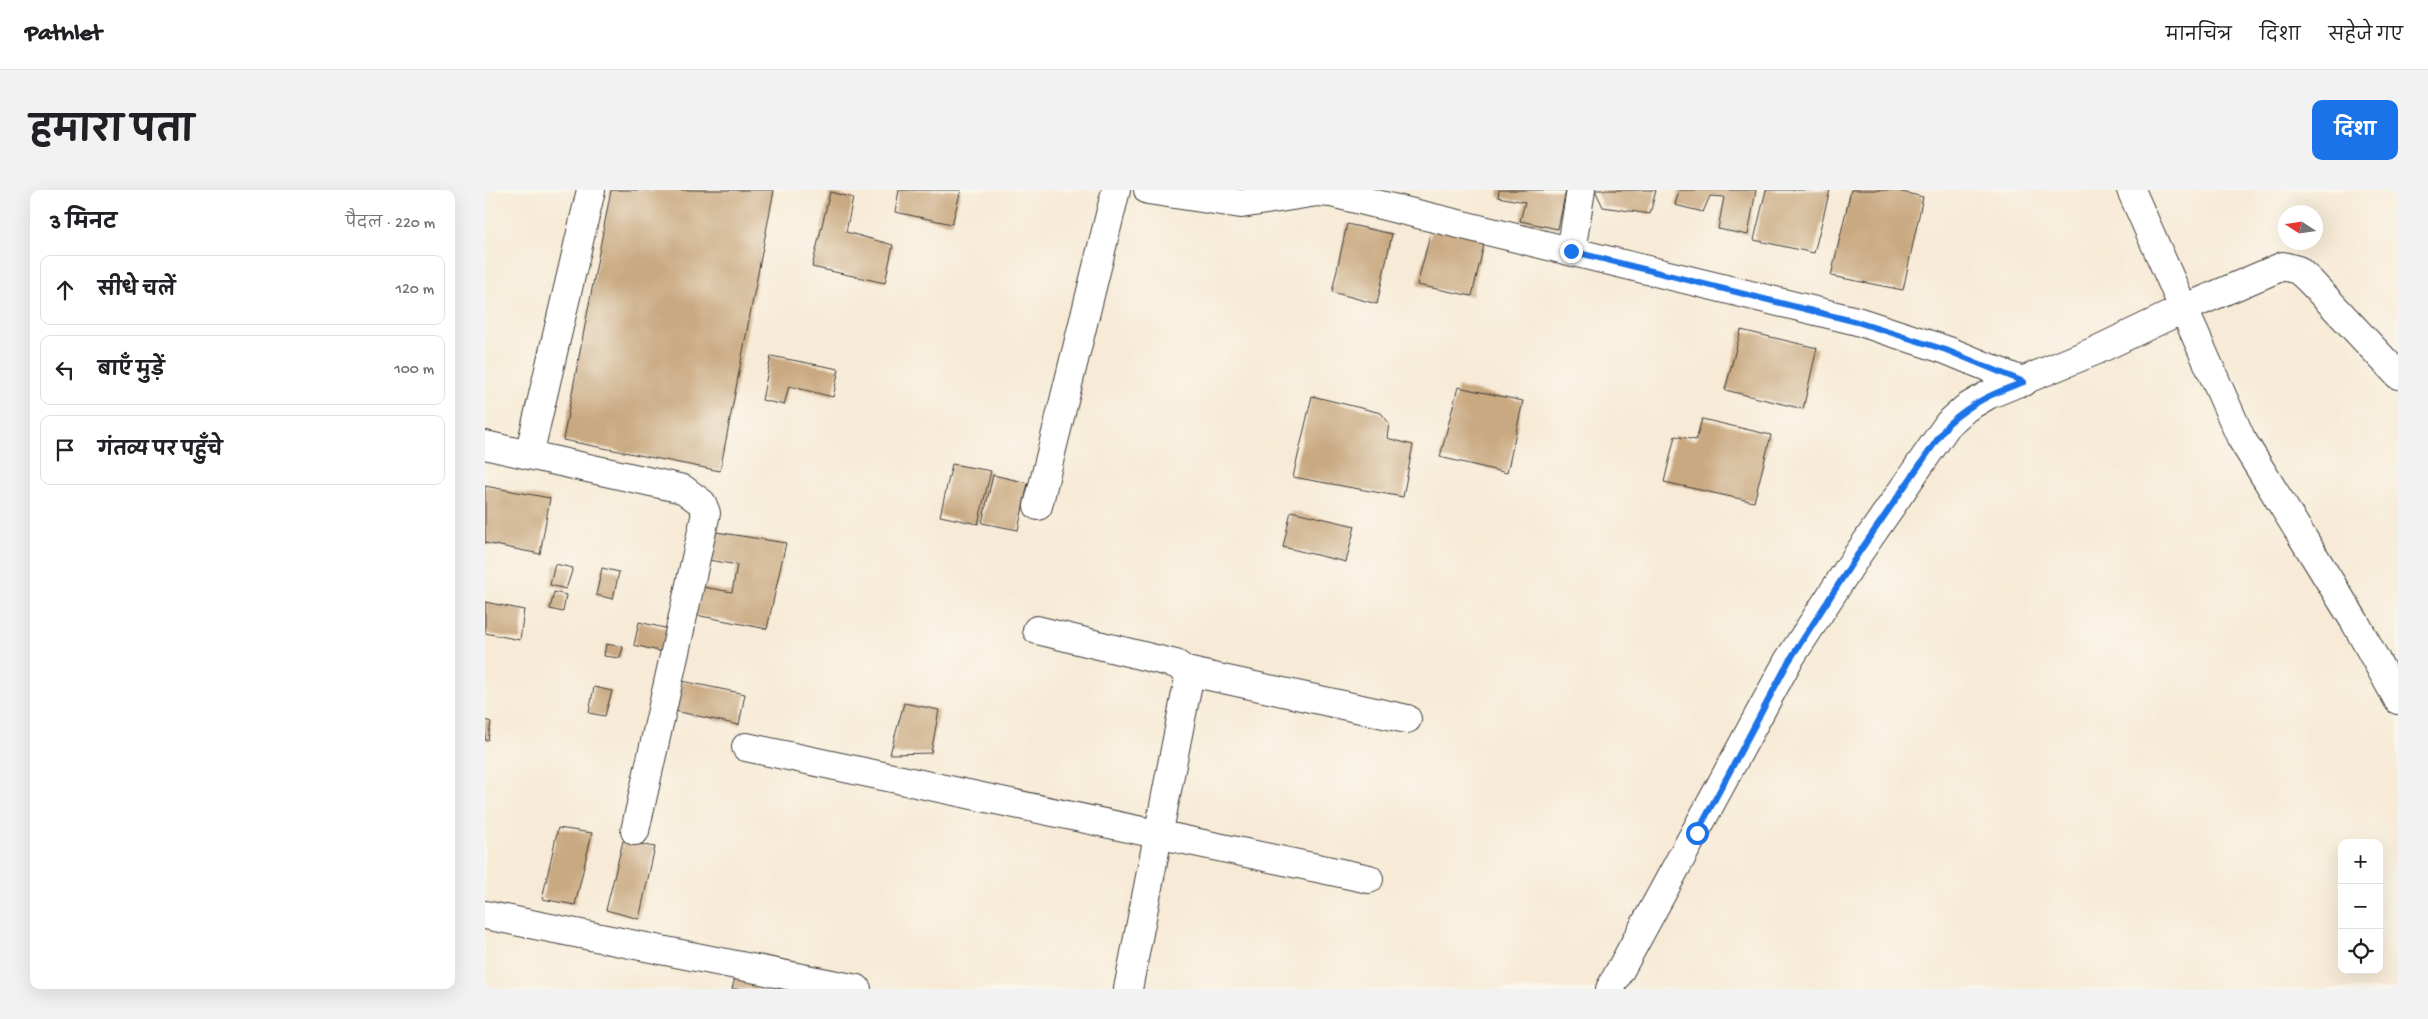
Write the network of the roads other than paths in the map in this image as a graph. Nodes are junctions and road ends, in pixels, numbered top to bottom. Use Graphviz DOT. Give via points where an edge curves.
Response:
graph roads {
  1 [pos="591,190"];
  2 [pos="1117,190"];
  3 [pos="1148,190"];
  4 [pos="1581,190"];
  5 [pos="2131,190"];
  6 [pos="1571,251"];
  7 [pos="2183,309"];
  8 [pos="2398,374"];
  9 [pos="2024,382"];
  10 [pos="485,446"];
  11 [pos="529,455"];
  12 [pos="1037,506"];
  13 [pos="1037,630"];
  14 [pos="1186,671"];
  15 [pos="2398,700"];
  16 [pos="1407,718"];
  17 [pos="746,747"];
  18 [pos="635,831"];
  19 [pos="1158,835"];
  20 [pos="1369,879"];
  21 [pos="485,915"];
  22 [pos="857,989"];
  23 [pos="1127,989"];
  24 [pos="1610,989"];
  1 -- 11 [label="street"];
  2 -- 12 [label="street"];
  3 -- 6 [label="street" via="1241,204 1317,192 1331,193"];
  4 -- 6 [label="street"];
  5 -- 7 [label="street"];
  6 -- 9 [label="street" via="1857,322 1946,350"];
  7 -- 8 [label="street" via="2283,266 2298,270"];
  7 -- 9 [label="street"];
  7 -- 15 [label="street" via="2241,438 2355,622"];
  9 -- 24 [label="street" via="1988,395 1948,424 1858,554 1789,661"];
  10 -- 11 [label="street"];
  11 -- 18 [label="street" via="683,489 702,503 706,513"];
  13 -- 14 [label="street" via="1176,664"];
  14 -- 16 [label="street"];
  14 -- 19 [label="street" via="1189,678 1187,691"];
  17 -- 19 [label="street"];
  19 -- 20 [label="street"];
  19 -- 23 [label="street"];
  21 -- 22 [label="street"];
}
